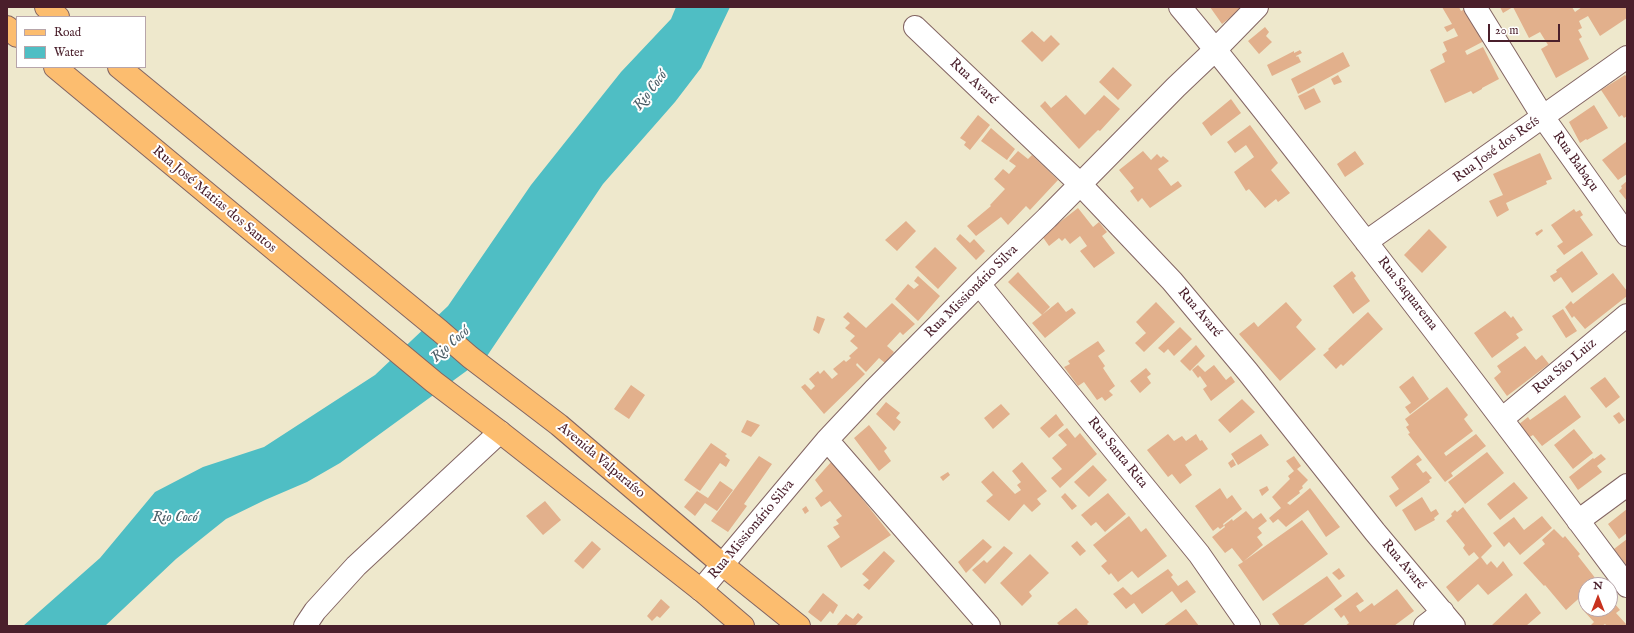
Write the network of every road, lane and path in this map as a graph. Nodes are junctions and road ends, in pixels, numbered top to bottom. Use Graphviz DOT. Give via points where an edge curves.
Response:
graph roads {
  1 [pos="46,7"];
  2 [pos="1180,7"];
  3 [pos="1257,7"];
  4 [pos="1475,7"];
  5 [pos="57,16"];
  6 [pos="7,27"];
  7 [pos="915,27"];
  8 [pos="16,35"];
  9 [pos="1216,49"];
  10 [pos="1627,57"];
  11 [pos="56,68"];
  12 [pos="120,68"];
  13 [pos="1543,117"];
  14 [pos="1080,184"];
  15 [pos="1627,235"];
  16 [pos="1366,242"];
  17 [pos="979,284"];
  18 [pos="1627,315"];
  19 [pos="1502,419"];
  20 [pos="493,427"];
  21 [pos="827,440"];
  22 [pos="1627,485"];
  23 [pos="1578,521"];
  24 [pos="723,565"];
  25 [pos="1627,586"];
  26 [pos="701,590"];
  27 [pos="1448,619"];
  28 [pos="305,626"];
  29 [pos="743,626"];
  30 [pos="799,626"];
  31 [pos="989,626"];
  32 [pos="1249,626"];
  33 [pos="1425,626"];
  1 -- 5 [label="main road"];
  2 -- 9 [label="street, Rua Saquarema"];
  3 -- 9 [label="street, Rua Missionário Silva"];
  4 -- 13 [label="street, Rua Babaçu"];
  6 -- 8 [label="main road"];
  7 -- 14 [label="street, Rua Avaré"];
  9 -- 14 [label="street, Rua Missionário Silva"];
  9 -- 16 [label="street, Rua Saquarema"];
  10 -- 13 [label="street, Rua José dos Reís"];
  11 -- 20 [label="main road, Rua José Matias dos Santos" via="374,333"];
  12 -- 24 [label="main road, Avenida Valparaíso" via="470,357 565,430"];
  13 -- 15 [label="street, Rua Babaçu"];
  13 -- 16 [label="street, Rua José dos Reís"];
  14 -- 17 [label="street, Rua Missionário Silva"];
  14 -- 27 [label="street, Rua Avaré" via="1172,281"];
  16 -- 19 [label="street, Rua Saquarema"];
  17 -- 21 [label="street, Rua Missionário Silva"];
  17 -- 32 [label="street, Rua Santa Rita" via="1199,554"];
  18 -- 19 [label="street, Rua São Luiz"];
  19 -- 23 [label="street, Rua Saquarema"];
  20 -- 26 [label="main road"];
  20 -- 28 [label="street" via="356,566 315,610"];
  21 -- 24 [label="street, Rua Missionário Silva"];
  21 -- 31 [label="street"];
  22 -- 23 [label="street"];
  23 -- 25 [label="street, Rua Saquarema"];
  24 -- 26 [label="street, Rua Missionário Silva"];
  24 -- 30 [label="main road, Avenida Valparaíso"];
  26 -- 29 [label="main road"];
  27 -- 33 [label="street"];
}
